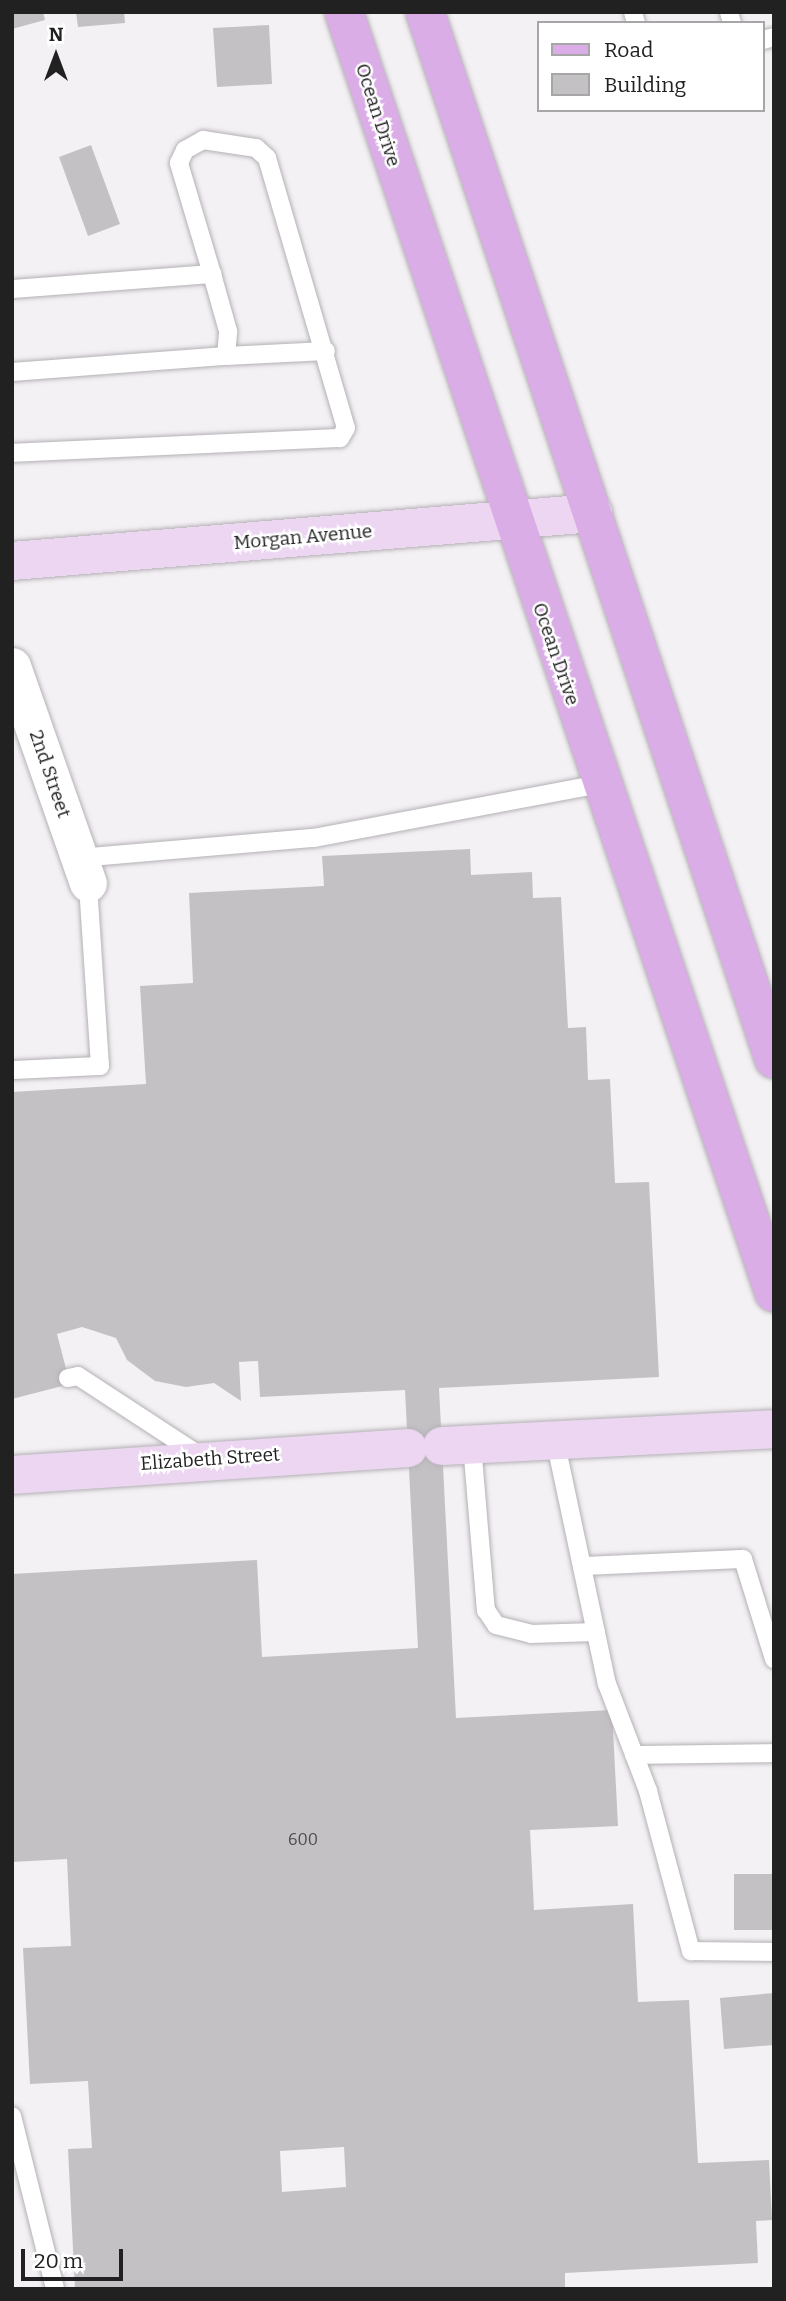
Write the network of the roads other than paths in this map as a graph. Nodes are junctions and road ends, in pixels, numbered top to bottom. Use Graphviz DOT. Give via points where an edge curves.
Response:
graph roads {
  1 [pos="344,12"];
  2 [pos="425,12"];
  3 [pos="212,274"];
  4 [pos="12,289"];
  5 [pos="326,351"];
  6 [pos="226,356"];
  7 [pos="12,372"];
  8 [pos="12,453"];
  9 [pos="593,513"];
  10 [pos="512,521"];
  11 [pos="12,561"];
  12 [pos="12,666"];
  13 [pos="601,784"];
  14 [pos="84,871"];
  15 [pos="774,1059"];
  16 [pos="12,1070"];
  17 [pos="774,1293"];
  18 [pos="68,1377"];
  19 [pos="774,1429"];
  20 [pos="555,1440"];
  21 [pos="441,1446"];
  22 [pos="202,1457"];
  23 [pos="12,1475"];
  24 [pos="582,1566"];
  25 [pos="596,1632"];
  26 [pos="774,1659"];
  27 [pos="774,1753"];
  28 [pos="634,1755"];
  29 [pos="774,1952"];
  30 [pos="12,2116"];
  31 [pos="55,2289"];
  1 -- 10 [label="main road, Ocean Drive"];
  2 -- 9 [label="main road"];
  3 -- 4 [label="lane"];
  3 -- 5 [label="lane" via="179,163 186,150 204,140 233,140 267,158"];
  3 -- 6 [label="lane" via="228,331"];
  5 -- 6 [label="lane"];
  5 -- 8 [label="lane" via="345,412 340,438"];
  6 -- 7 [label="lane"];
  9 -- 10 [label="street, Morgan Avenue"];
  9 -- 15 [label="main road"];
  10 -- 11 [label="street, Morgan Avenue"];
  10 -- 13 [label="main road, Ocean Drive"];
  12 -- 14 [label="street, 2nd Street"];
  13 -- 14 [label="lane" via="314,838"];
  13 -- 17 [label="main road, Ocean Drive"];
  14 -- 16 [label="lane" via="100,1066"];
  18 -- 22 [label="lane" via="89,1382"];
  19 -- 20 [label="street, Elizabeth Street"];
  20 -- 21 [label="street, Elizabeth Street"];
  20 -- 24 [label="lane"];
  21 -- 22 [label="street, Elizabeth Street"];
  21 -- 25 [label="lane" via="486,1610 496,1625 531,1634"];
  22 -- 23 [label="street, Elizabeth Street"];
  24 -- 25 [label="lane"];
  24 -- 26 [label="lane" via="743,1559"];
  25 -- 28 [label="lane"];
  27 -- 28 [label="lane"];
  28 -- 29 [label="lane" via="691,1951"];
  30 -- 31 [label="lane"];
}
